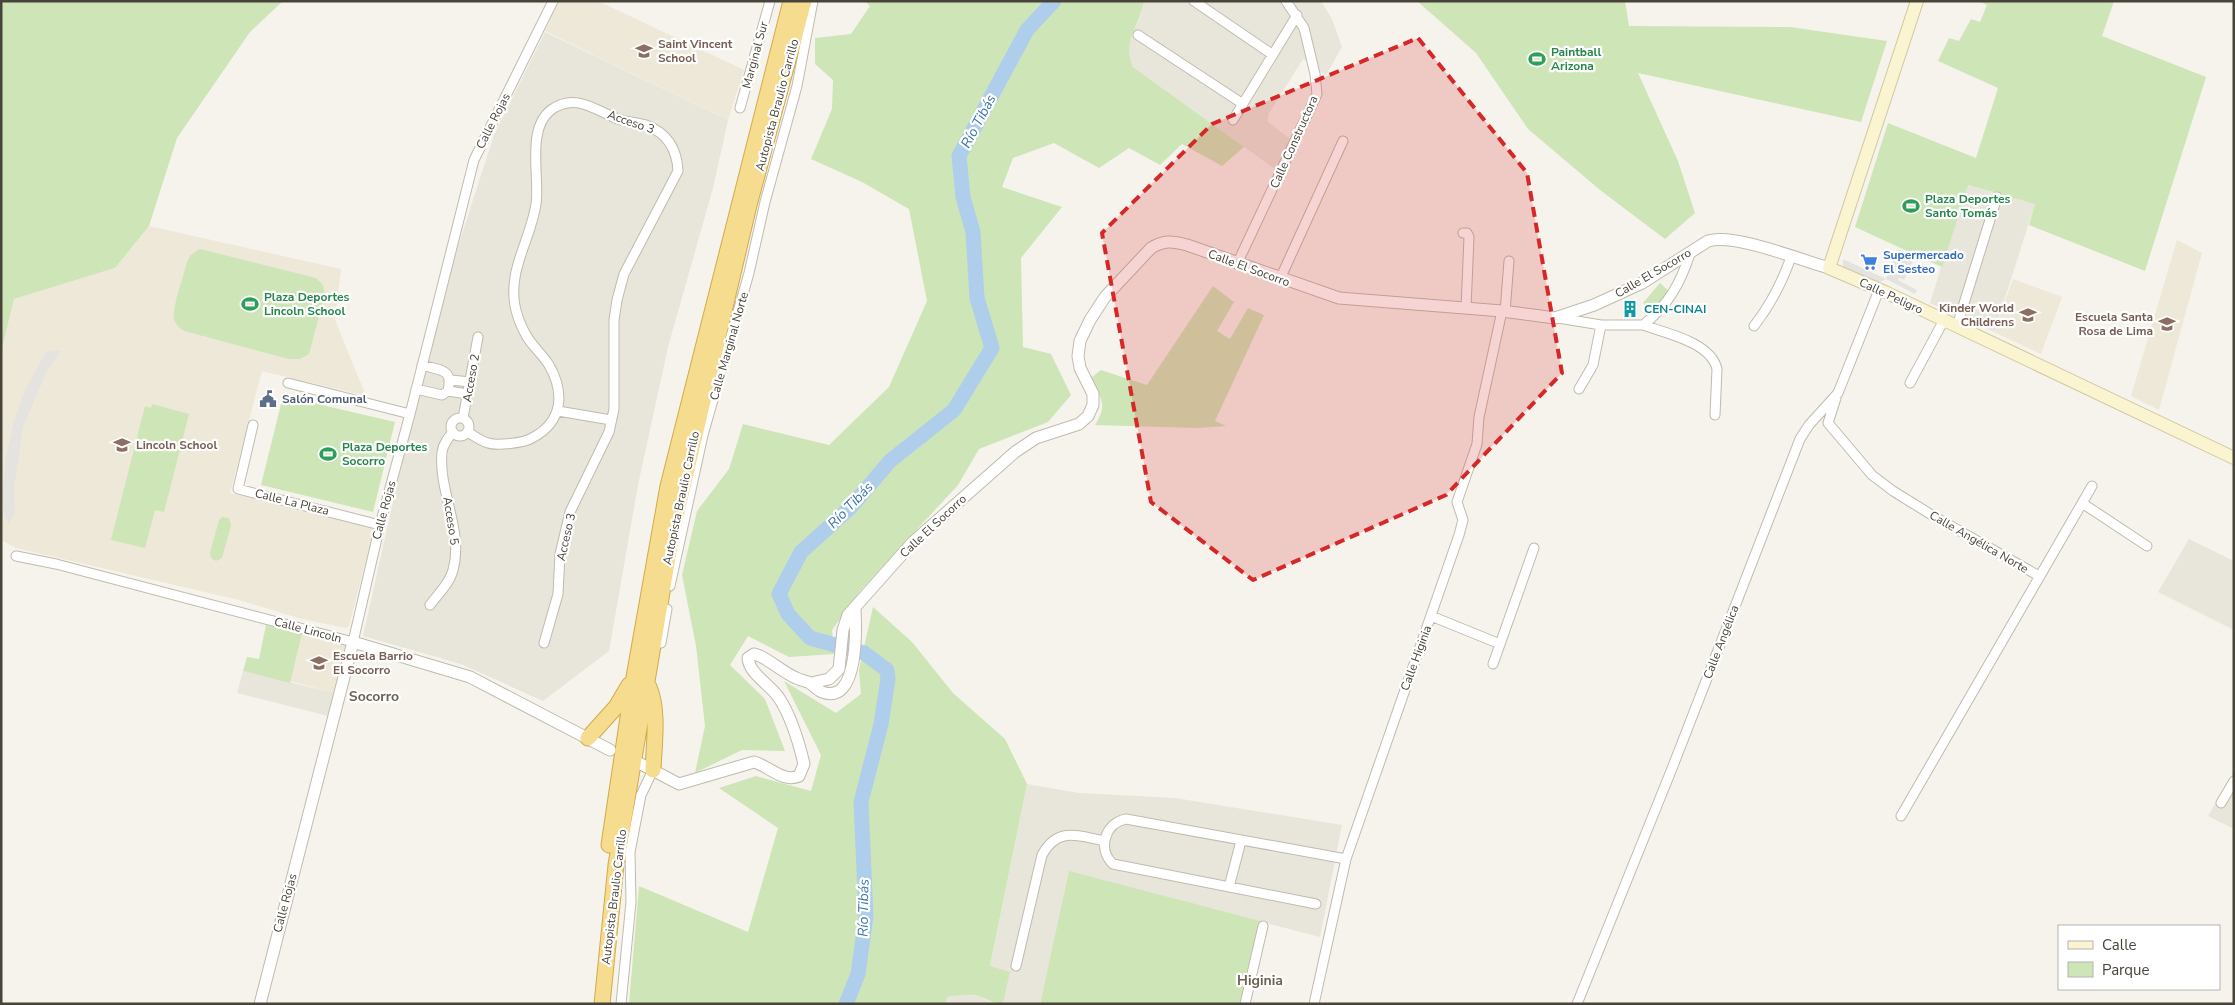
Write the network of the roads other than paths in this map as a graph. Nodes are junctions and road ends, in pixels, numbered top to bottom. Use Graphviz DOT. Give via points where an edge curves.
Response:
graph roads {
  1 [pos="554,1"];
  2 [pos="770,1"];
  3 [pos="791,1"];
  4 [pos="804,1"];
  5 [pos="813,1"];
  6 [pos="1194,1"];
  7 [pos="1286,1"];
  8 [pos="1917,1"];
  9 [pos="1297,15"];
  10 [pos="1138,35"];
  11 [pos="1273,55"];
  12 [pos="1243,104"];
  13 [pos="740,108"];
  14 [pos="1233,120"];
  15 [pos="1343,141"];
  16 [pos="1998,197"];
  17 [pos="1463,233"];
  18 [pos="1691,251"];
  19 [pos="1791,257"];
  20 [pos="1509,261"];
  21 [pos="1237,264"];
  22 [pos="1829,268"];
  23 [pos="1280,279"];
  24 [pos="1879,290"];
  25 [pos="1466,308"];
  26 [pos="1504,311"];
  27 [pos="1555,318"];
  28 [pos="1944,320"];
  29 [pos="1601,325"];
  30 [pos="1643,325"];
  31 [pos="1754,326"];
  32 [pos="1957,326"];
  33 [pos="478,337"];
  34 [pos="422,365"];
  35 [pos="451,380"];
  36 [pos="470,382"];
  37 [pos="288,383"];
  38 [pos="1910,383"];
  39 [pos="416,389"];
  40 [pos="1579,389"];
  41 [pos="448,391"];
  42 [pos="1838,393"];
  43 [pos="468,394"];
  44 [pos="558,411"];
  45 [pos="1820,413"];
  46 [pos="410,414"];
  47 [pos="1715,415"];
  48 [pos="463,418"];
  49 [pos="611,420"];
  50 [pos="1828,423"];
  51 [pos="253,425"];
  52 [pos="453,432"];
  53 [pos="468,432"];
  54 [pos="2234,458"];
  55 [pos="2092,486"];
  56 [pos="2082,503"];
  57 [pos="380,525"];
  58 [pos="2147,546"];
  59 [pos="1534,548"];
  60 [pos="16,556"];
  61 [pos="2039,576"];
  62 [pos="430,605"];
  63 [pos="855,609"];
  64 [pos="1431,616"];
  65 [pos="353,642"];
  66 [pos="544,643"];
  67 [pos="1500,644"];
  68 [pos="1493,664"];
  69 [pos="644,683"];
  70 [pos="811,684"];
  71 [pos="588,738"];
  72 [pos="610,750"];
  73 [pos="646,766"];
  74 [pos="2234,781"];
  75 [pos="2221,803"];
  76 [pos="1901,816"];
  77 [pos="1105,841"];
  78 [pos="1241,841"];
  79 [pos="1346,859"];
  80 [pos="1229,887"];
  81 [pos="1316,904"];
  82 [pos="1262,926"];
  83 [pos="1016,966"];
  84 [pos="260,1004"];
  85 [pos="592,1004"];
  86 [pos="602,1004"];
  87 [pos="621,1004"];
  88 [pos="1245,1004"];
  89 [pos="1314,1004"];
  90 [pos="1577,1004"];
  1 -- 34 [label="street, Calle Rojas" via="474,160"];
  2 -- 13 [label="street, Marginal Sur"];
  3 -- 69 [label="highway, Autopista Braulio Carrillo" via="668,486"];
  4 -- 69 [label="highway, Autopista Braulio Carrillo" via="693,439"];
  5 -- 69 [label="street, Calle Marginal Norte" via="797,86 693,476 670,585"];
  6 -- 11 [label="street"];
  7 -- 9 [label="street, Calle Constructora"];
  8 -- 22 [label="main road"];
  9 -- 11 [label="street"];
  9 -- 21 [label="street, Calle Constructora" via="1304,28 1317,94"];
  10 -- 12 [label="street"];
  11 -- 12 [label="street"];
  12 -- 14 [label="street"];
  15 -- 23 [label="street"];
  16 -- 32 [label="street"];
  17 -- 25 [label="street" via="1470,237"];
  18 -- 19 [label="street, Calle El Socorro" via="1708,241 1723,238"];
  18 -- 27 [label="street, Calle El Socorro" via="1616,295"];
  18 -- 30 [label="street" via="1677,289 1656,315"];
  19 -- 22 [label="street, Calle El Socorro"];
  19 -- 31 [label="street" via="1782,284"];
  20 -- 26 [label="street, Calle Higinia"];
  21 -- 23 [label="street, Calle El Socorro"];
  21 -- 63 [label="street, Calle El Socorro" via="1172,241 1161,242 1151,248 1105,298 1080,341 1080,368 1093,394 1088,416 1079,424 1036,438 1015,452 913,542"];
  22 -- 24 [label="main road, Calle Peligro"];
  23 -- 25 [label="street, Calle El Socorro" via="1338,298"];
  24 -- 28 [label="main road, Calle Peligro"];
  24 -- 42 [label="street, Calle Angélica"];
  25 -- 26 [label="street, Calle El Socorro"];
  26 -- 27 [label="street, Calle El Socorro"];
  26 -- 64 [label="street, Calle Higinia" via="1479,417 1477,444 1457,502 1463,520"];
  27 -- 29 [label="street"];
  28 -- 32 [label="main road, Calle Peligro"];
  28 -- 38 [label="street"];
  29 -- 30 [label="street"];
  29 -- 40 [label="street" via="1592,365"];
  30 -- 47 [label="street" via="1696,345 1714,362 1717,369"];
  32 -- 54 [label="main road, Calle Peligro"];
  33 -- 36 [label="street, Acceso 2"];
  34 -- 35 [label="street" via="446,372"];
  34 -- 39 [label="street, Calle Rojas"];
  35 -- 36 [label="street"];
  35 -- 41 [label="street"];
  36 -- 43 [label="street, Acceso 2"];
  37 -- 46 [label="street"];
  39 -- 41 [label="street" via="442,396"];
  39 -- 46 [label="street, Calle Rojas"];
  41 -- 43 [label="street"];
  42 -- 45 [label="street, Calle Angélica"];
  42 -- 50 [label="street"];
  43 -- 48 [label="street, Acceso 2"];
  44 -- 49 [label="street"];
  44 -- 49 [label="street, Acceso 3" via="557,382 548,364 526,336 515,306 513,282 536,203 539,124 560,103 574,102 622,122 645,125 662,133 677,156 678,171 624,274 616,300 614,409"];
  44 -- 53 [label="street" via="544,431 518,442 491,444"];
  45 -- 50 [label="street, Calle Angélica Norte"];
  45 -- 90 [label="street, Calle Angélica" via="1800,438"];
  46 -- 57 [label="street, Calle Rojas"];
  48 -- 52 [label="street" via="453,421"];
  48 -- 53 [label="street" via="469,424"];
  49 -- 66 [label="street, Acceso 3" via="570,512 560,554 558,594"];
  50 -- 61 [label="street, Calle Angélica Norte" via="1872,476 1934,517"];
  51 -- 57 [label="street, Calle La Plaza" via="238,489"];
  52 -- 53 [label="street" via="460,436"];
  52 -- 62 [label="street, Acceso 5" via="442,451 442,467 456,558 448,582"];
  55 -- 56 [label="street"];
  56 -- 58 [label="street"];
  56 -- 61 [label="street"];
  57 -- 65 [label="street, Calle Rojas"];
  59 -- 67 [label="street"];
  60 -- 65 [label="street, Calle Lincoln"];
  61 -- 76 [label="street, Calle Angélica Norte"];
  63 -- 70 [label="street, Calle El Socorro" via="848,615 843,630 839,669 833,677"];
  63 -- 70 [label="street" via="848,682 837,692 822,692"];
  64 -- 67 [label="street"];
  64 -- 79 [label="street, Calle Higinia"];
  65 -- 71 [label="street, Calle Lincoln" via="470,677"];
  65 -- 84 [label="street, Calle Rojas"];
  67 -- 68 [label="street"];
  69 -- 71 [label="highway"];
  69 -- 73 [label="highway" via="654,729"];
  69 -- 85 [label="highway, Autopista Braulio Carrillo" via="606,864"];
  69 -- 86 [label="highway, Autopista Braulio Carrillo" via="616,865"];
  70 -- 73 [label="street" via="760,656 754,654 748,658 751,668 779,698 788,718 804,764 799,776 787,778 754,762 679,784"];
  71 -- 72 [label="street"];
  73 -- 87 [label="street" via="630,852 631,902"];
  74 -- 75 [label="street"];
  77 -- 78 [label="street" via="1113,824 1126,819"];
  77 -- 80 [label="street" via="1105,851 1113,864"];
  77 -- 83 [label="street" via="1063,835 1048,845 1042,855"];
  78 -- 79 [label="street"];
  78 -- 80 [label="street"];
  79 -- 89 [label="street, Calle Higinia"];
  80 -- 81 [label="street"];
  82 -- 88 [label="street"];
}
